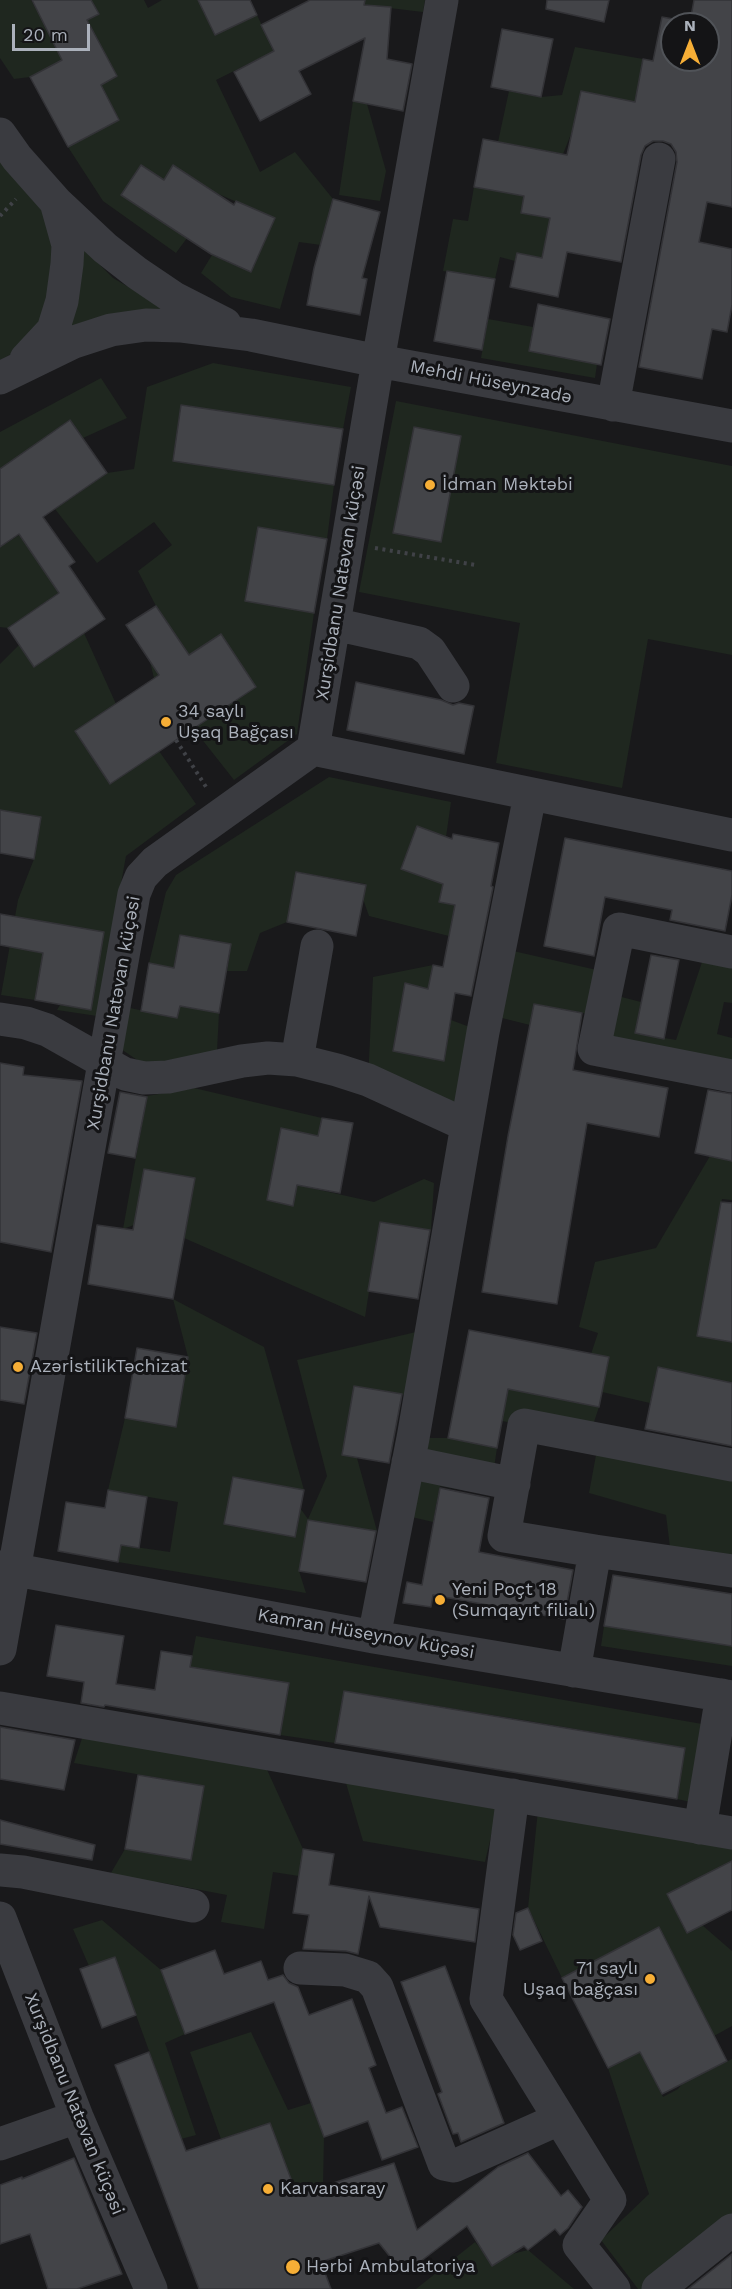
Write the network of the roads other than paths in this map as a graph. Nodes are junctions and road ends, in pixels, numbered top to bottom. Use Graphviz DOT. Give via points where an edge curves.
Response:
graph roads {
  1 [pos="442,0"];
  2 [pos="0,134"];
  3 [pos="659,159"];
  4 [pos="56,202"];
  5 [pos="251,335"];
  6 [pos="378,361"];
  7 [pos="0,377"];
  8 [pos="613,405"];
  9 [pos="732,426"];
  10 [pos="334,624"];
  11 [pos="453,686"];
  12 [pos="314,749"];
  13 [pos="530,795"];
  14 [pos="732,835"];
  15 [pos="317,946"];
  16 [pos="732,952"];
  17 [pos="0,1019"];
  18 [pos="297,1060"];
  19 [pos="105,1064"];
  20 [pos="732,1076"];
  21 [pos="466,1125"];
  22 [pos="408,1462"];
  23 [pos="732,1465"];
  24 [pos="513,1484"];
  25 [pos="595,1551"];
  26 [pos="7,1568"];
  27 [pos="732,1571"];
  28 [pos="374,1637"];
  29 [pos="0,1649"];
  30 [pos="574,1671"];
  31 [pos="727,1696"];
  32 [pos="0,1708"];
  33 [pos="513,1796"];
  34 [pos="700,1828"];
  35 [pos="732,1833"];
  36 [pos="0,1870"];
  37 [pos="193,1906"];
  38 [pos="0,1918"];
  39 [pos="300,1968"];
  40 [pos="77,2117"];
  41 [pos="560,2119"];
  42 [pos="0,2144"];
  43 [pos="732,2230"];
  44 [pos="151,2289"];
  45 [pos="614,2289"];
  46 [pos="658,2289"];
  1 -- 6 [label="street, Xurşidbanu Natəvan küçəsi"];
  2 -- 4 [label="street"];
  3 -- 8 [label="street"];
  4 -- 5 [label="street" via="137,273 204,314"];
  4 -- 7 [label="street" via="68,245 62,302 53,330 29,356"];
  5 -- 6 [label="street, Mehdi Hüseynzadə"];
  5 -- 7 [label="street" via="158,325 111,330 74,342"];
  6 -- 8 [label="street, Mehdi Hüseynzadə"];
  6 -- 10 [label="street, Xurşidbanu Natəvan küçəsi"];
  8 -- 9 [label="street, Mehdi Hüseynzadə"];
  10 -- 11 [label="street" via="419,643 430,651"];
  10 -- 12 [label="street, Xurşidbanu Natəvan küçəsi"];
  12 -- 13 [label="street"];
  12 -- 19 [label="street, Xurşidbanu Natəvan küçəsi" via="155,862 141,877 134,894"];
  13 -- 14 [label="street"];
  13 -- 21 [label="street"];
  15 -- 18 [label="street"];
  16 -- 20 [label="street" via="619,929 594,1049"];
  17 -- 19 [label="street" via="47,1030"];
  18 -- 19 [label="street" via="242,1061 168,1077 144,1078"];
  18 -- 21 [label="street" via="368,1080"];
  19 -- 26 [label="street, Xurşidbanu Natəvan küçəsi"];
  21 -- 22 [label="street"];
  22 -- 24 [label="street"];
  22 -- 28 [label="street"];
  23 -- 24 [label="street" via="524,1425"];
  24 -- 25 [label="street" via="504,1536"];
  25 -- 27 [label="street"];
  25 -- 30 [label="street"];
  26 -- 28 [label="street, Kamran Hüseynov küçəsi"];
  26 -- 29 [label="street, Xurşidbanu Natəvan küçəsi"];
  28 -- 30 [label="street, Kamran Hüseynov küçəsi"];
  30 -- 31 [label="street, Kamran Hüseynov küçəsi"];
  31 -- 34 [label="street"];
  32 -- 33 [label="street"];
  33 -- 34 [label="street"];
  33 -- 41 [label="street" via="486,1999"];
  34 -- 35 [label="street"];
  36 -- 37 [label="street"];
  38 -- 40 [label="street, Xurşidbanu Natəvan küçəsi"];
  39 -- 41 [label="street" via="345,1970 368,1977 377,1987 444,2164 454,2166"];
  40 -- 42 [label="street"];
  40 -- 44 [label="street, Xurşidbanu Natəvan küçəsi"];
  41 -- 45 [label="street" via="610,2200 579,2245"];
  43 -- 46 [label="street"];
}
